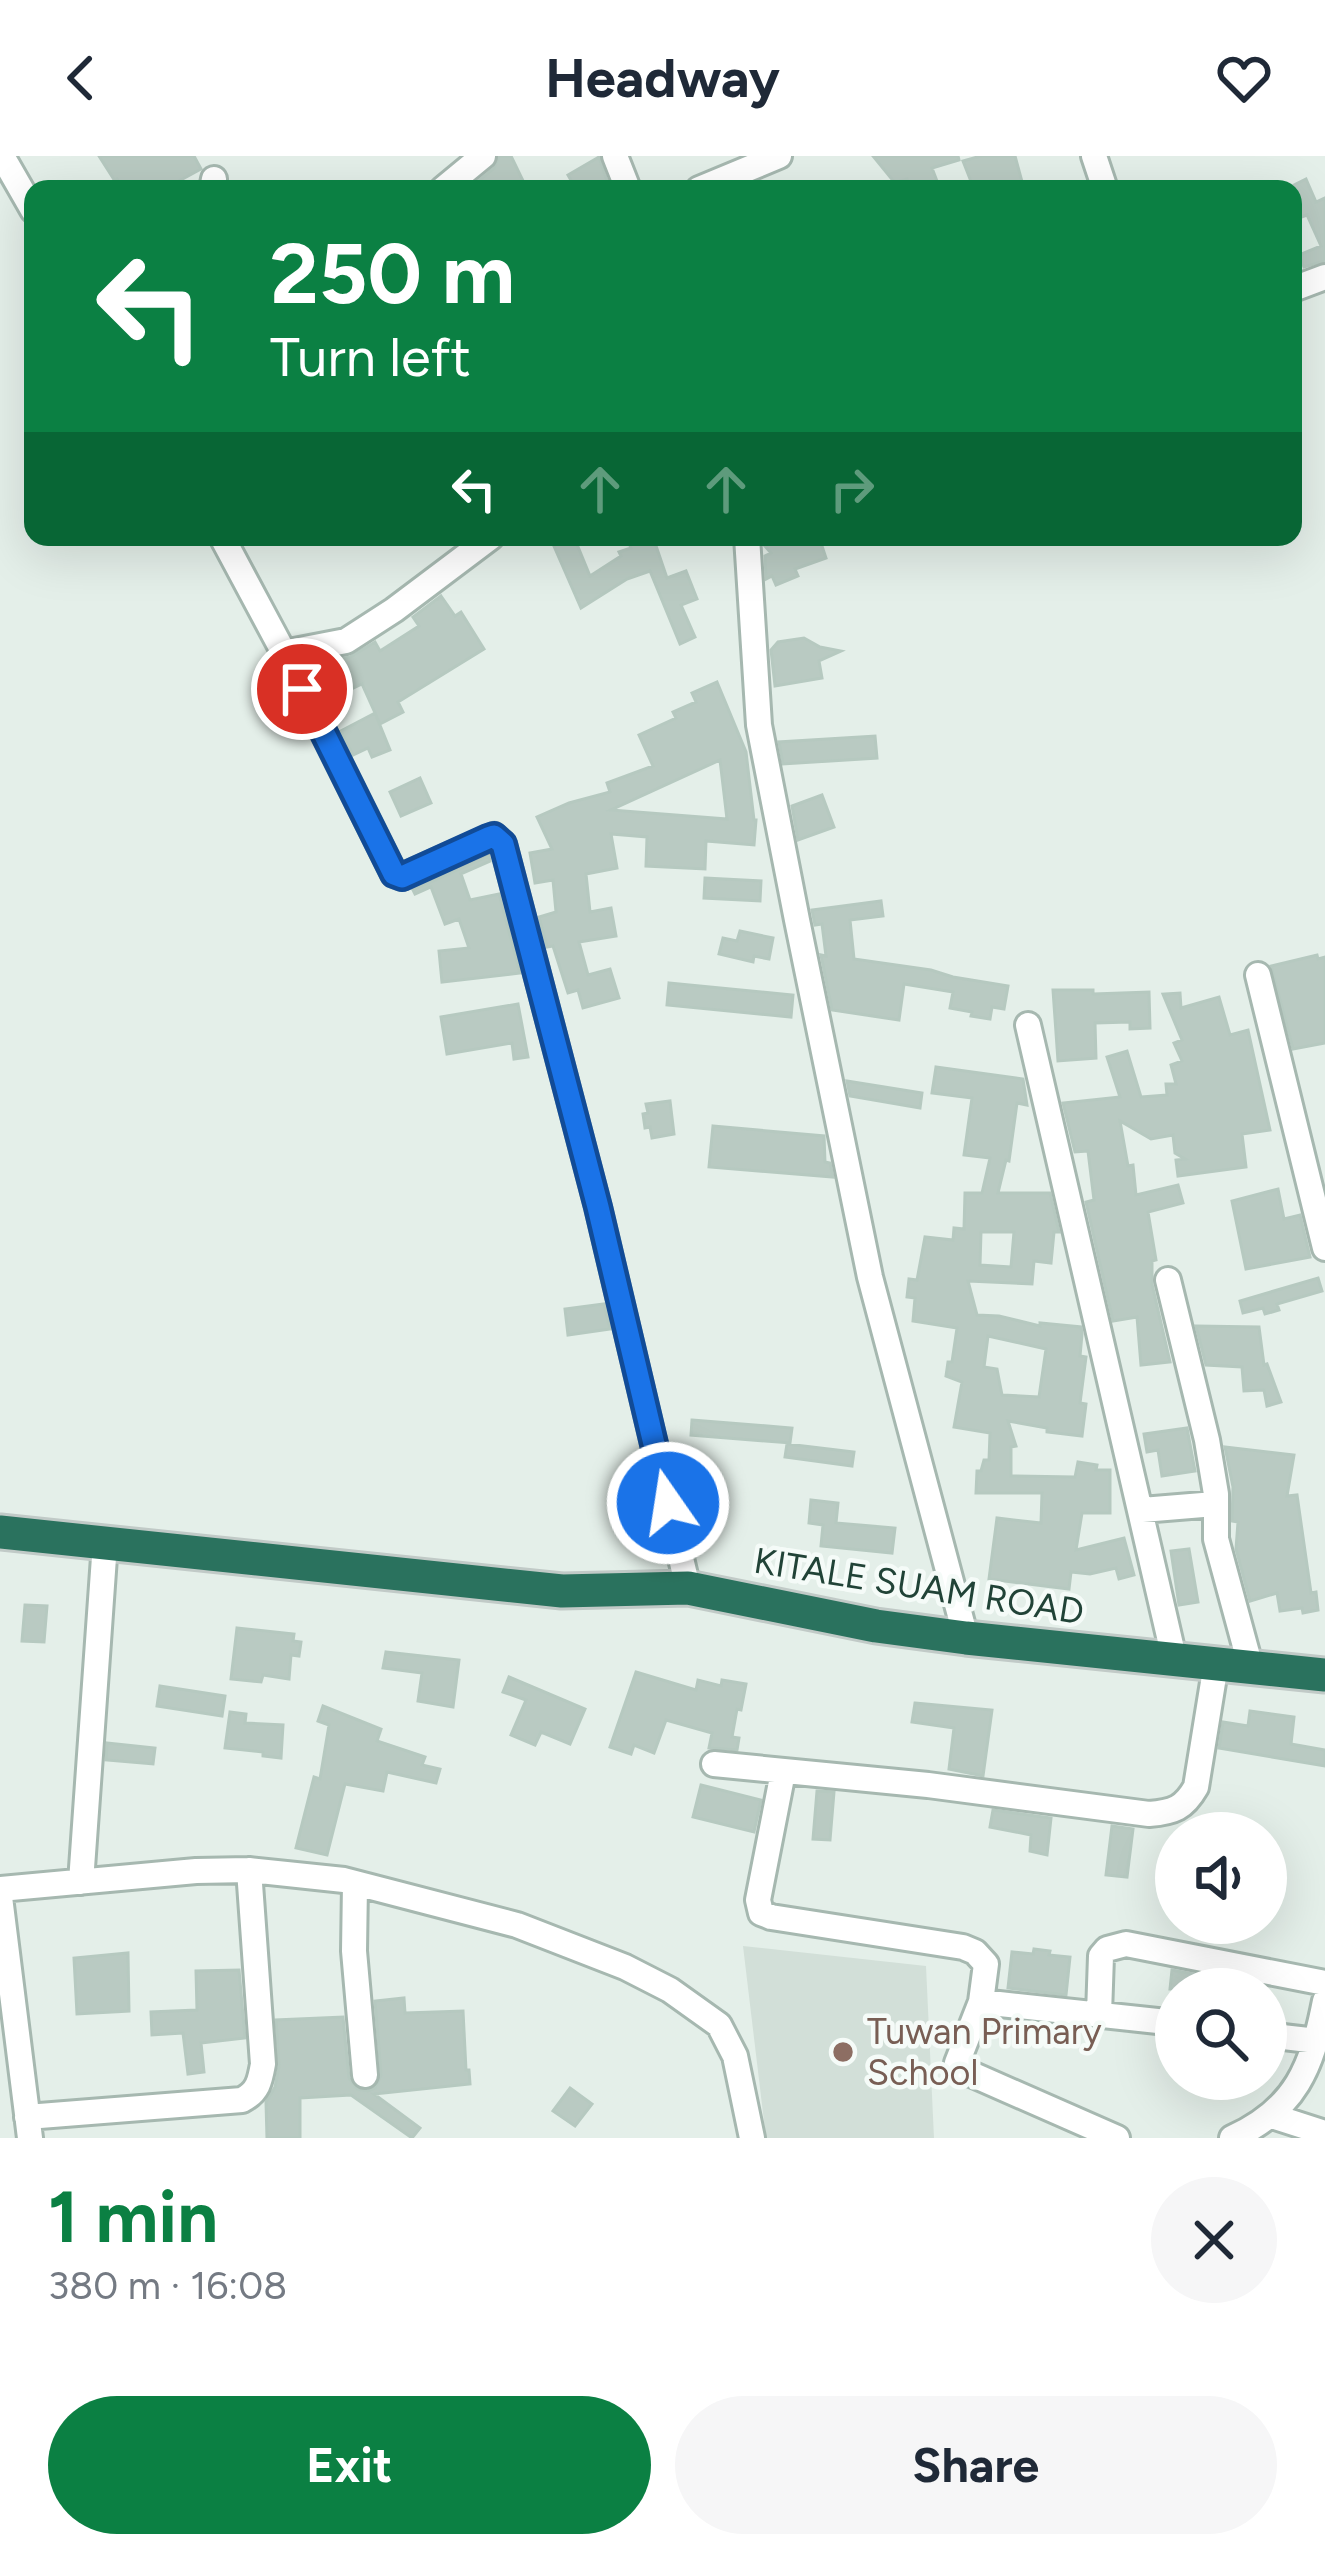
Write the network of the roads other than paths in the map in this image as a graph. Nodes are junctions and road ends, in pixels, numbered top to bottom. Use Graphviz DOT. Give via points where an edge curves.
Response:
graph roads {
  1 [pos="2,156"];
  2 [pos="483,156"];
  3 [pos="779,156"];
  4 [pos="454,180"];
  5 [pos="721,180"];
  6 [pos="24,194"];
  7 [pos="227,546"];
  8 [pos="479,546"];
  9 [pos="747,546"];
  10 [pos="284,653"];
  11 [pos="1258,975"];
  12 [pos="1028,1025"];
  13 [pos="1325,1248"];
  14 [pos="1168,1280"];
  15 [pos="1215,1504"];
  16 [pos="1142,1510"];
  17 [pos="0,1532"];
  18 [pos="105,1543"];
  19 [pos="688,1588"];
  20 [pos="966,1638"];
  21 [pos="1174,1658"];
  22 [pos="1216,1664"];
  23 [pos="1251,1668"];
  24 [pos="1325,1675"];
  25 [pos="714,1764"];
  26 [pos="783,1772"];
  27 [pos="249,1870"];
  28 [pos="81,1882"];
  29 [pos="355,1884"];
  30 [pos="0,1893"];
  31 [pos="1325,1983"];
  32 [pos="1325,2001"];
  33 [pos="981,2002"];
  34 [pos="1099,2014"];
  35 [pos="1155,2021"];
  36 [pos="1287,2037"];
  37 [pos="1317,2041"];
  38 [pos="365,2075"];
  39 [pos="1272,2116"];
  40 [pos="29,2128"];
  41 [pos="1325,2133"];
  42 [pos="752,2138"];
  43 [pos="1117,2138"];
  44 [pos="1232,2138"];
  1 -- 6 [label="street"];
  2 -- 4 [label="street"];
  3 -- 5 [label="street"];
  7 -- 10 [label="street"];
  8 -- 10 [label="street" via="346,641"];
  9 -- 20 [label="street" via="759,725 797,920 870,1277"];
  10 -- 19 [label="street" via="394,874 494,836 503,844"];
  11 -- 13 [label="street"];
  12 -- 16 [label="street"];
  14 -- 15 [label="street"];
  15 -- 16 [label="street"];
  15 -- 23 [label="street" via="1216,1539"];
  16 -- 21 [label="street"];
  17 -- 18 [label="highway, KITALE SUAM ROAD"];
  18 -- 19 [label="highway, KITALE SUAM ROAD" via="562,1591"];
  18 -- 28 [label="street"];
  19 -- 20 [label="highway, KITALE SUAM ROAD"];
  20 -- 21 [label="highway, KITALE SUAM ROAD"];
  21 -- 22 [label="highway, KITALE SUAM ROAD"];
  22 -- 23 [label="highway, KITALE SUAM ROAD"];
  22 -- 26 [label="street" via="1196,1786 1173,1812"];
  23 -- 24 [label="highway, KITALE SUAM ROAD"];
  25 -- 26 [label="street"];
  26 -- 33 [label="street" via="761,1912 964,1947 986,1964"];
  27 -- 28 [label="street"];
  27 -- 29 [label="street"];
  27 -- 40 [label="street" via="263,2064 253,2095"];
  28 -- 30 [label="street"];
  29 -- 38 [label="street"];
  29 -- 42 [label="street" via="517,1925 670,1990 728,2040"];
  30 -- 40 [label="street"];
  31 -- 34 [label="street" via="1126,1945 1101,1956"];
  32 -- 37 [label="street"];
  33 -- 34 [label="street"];
  33 -- 43 [label="street" via="958,2055 961,2068"];
  34 -- 35 [label="street"];
  36 -- 37 [label="street"];
  37 -- 39 [label="street" via="1292,2096"];
  39 -- 41 [label="street"];
  39 -- 44 [label="street"];
}
